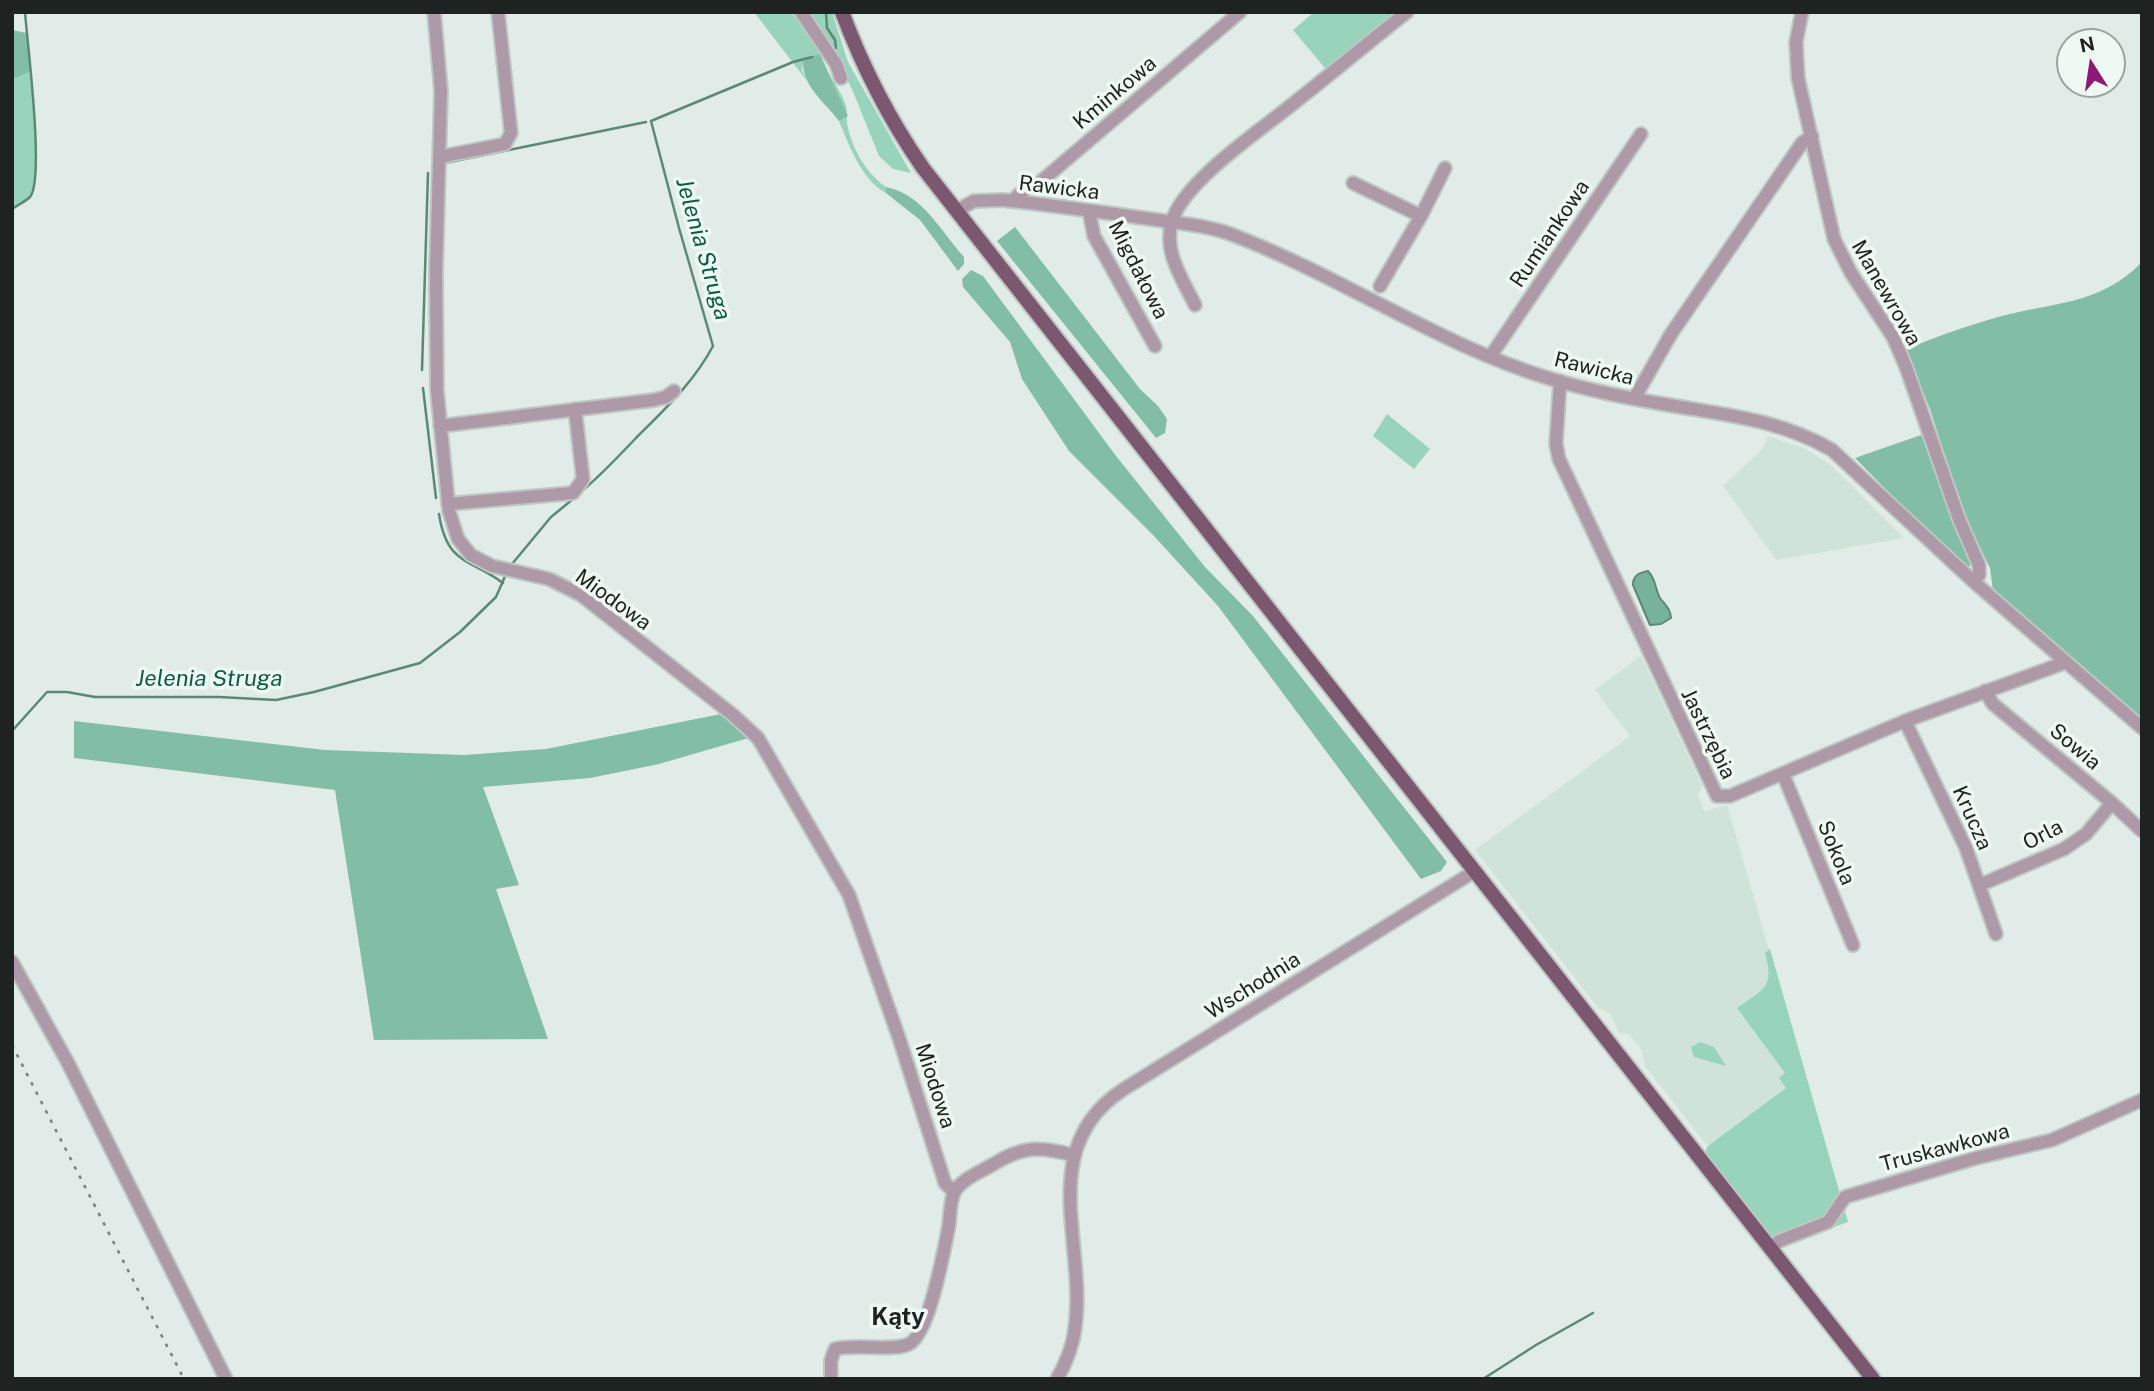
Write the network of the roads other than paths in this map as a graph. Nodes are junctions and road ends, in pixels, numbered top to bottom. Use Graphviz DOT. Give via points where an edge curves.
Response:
graph roads {
  1 [pos="434,12"];
  2 [pos="498,12"];
  3 [pos="801,12"];
  4 [pos="842,12"];
  5 [pos="1240,12"];
  6 [pos="1406,12"];
  7 [pos="1802,12"];
  8 [pos="841,78"];
  9 [pos="1642,134"];
  10 [pos="1812,136"];
  11 [pos="439,157"];
  12 [pos="1445,168"];
  13 [pos="1353,183"];
  14 [pos="1012,201"];
  15 [pos="958,210"];
  16 [pos="1089,211"];
  17 [pos="1421,216"];
  18 [pos="1172,222"];
  19 [pos="1380,286"];
  20 [pos="1195,305"];
  21 [pos="1155,346"];
  22 [pos="1490,356"];
  23 [pos="1559,381"];
  24 [pos="674,391"];
  25 [pos="1633,399"];
  26 [pos="575,410"];
  27 [pos="440,426"];
  28 [pos="448,504"];
  29 [pos="1974,582"];
  30 [pos="2064,663"];
  31 [pos="1985,691"];
  32 [pos="1905,721"];
  33 [pos="2142,728"];
  34 [pos="1783,774"];
  35 [pos="2112,803"];
  36 [pos="2142,831"];
  37 [pos="1475,871"];
  38 [pos="1980,886"];
  39 [pos="1996,934"];
  40 [pos="1853,945"];
  41 [pos="12,962"];
  42 [pos="2142,1101"];
  43 [pos="1073,1155"];
  44 [pos="954,1192"];
  45 [pos="1771,1248"];
  46 [pos="226,1379"];
  47 [pos="831,1379"];
  48 [pos="1057,1379"];
  49 [pos="1873,1379"];
  1 -- 11 [label="street, Miodowa"];
  2 -- 11 [label="street" via="512,133 505,144"];
  3 -- 8 [label="street"];
  4 -- 15 [label="main road" via="885,108 923,168"];
  5 -- 14 [label="street, Kminkowa" via="1038,184"];
  6 -- 18 [label="street" via="1227,157 1191,190"];
  7 -- 10 [label="street, Manewrowa" via="1795,55"];
  9 -- 22 [label="street, Rumiankowa"];
  10 -- 25 [label="street" via="1802,143 1671,334"];
  10 -- 29 [label="street, Manewrowa" via="1837,247 1893,337 1906,367 1979,565"];
  11 -- 27 [label="street, Miodowa"];
  12 -- 17 [label="street"];
  13 -- 17 [label="street"];
  14 -- 15 [label="street, Rawicka" via="974,201"];
  14 -- 16 [label="street, Rawicka"];
  15 -- 37 [label="main road"];
  16 -- 18 [label="street, Rawicka"];
  16 -- 21 [label="street, Migdałowa" via="1094,236"];
  17 -- 19 [label="street"];
  18 -- 20 [label="street" via="1170,255"];
  18 -- 22 [label="street, Rawicka" via="1231,234"];
  22 -- 23 [label="street, Rawicka"];
  23 -- 25 [label="street, Rawicka"];
  23 -- 34 [label="street, Jastrzębia" via="1559,459 1713,792 1730,796"];
  24 -- 26 [label="street" via="654,400"];
  25 -- 29 [label="street, Rawicka" via="1772,423 1818,442"];
  26 -- 27 [label="street"];
  26 -- 28 [label="street" via="583,480 573,493"];
  27 -- 28 [label="street, Miodowa"];
  28 -- 44 [label="street, Miodowa" via="458,539 471,555 492,566 549,579 582,596 758,738 849,895 946,1183"];
  29 -- 30 [label="street, Rawicka"];
  30 -- 31 [label="street, Jastrzębia"];
  30 -- 33 [label="street, Rawicka"];
  31 -- 32 [label="street, Jastrzębia"];
  31 -- 35 [label="street, Sowia" via="1993,704"];
  32 -- 34 [label="street, Jastrzębia"];
  32 -- 38 [label="street, Krucza"];
  34 -- 40 [label="street, Sokola"];
  35 -- 36 [label="street, Sowia"];
  35 -- 38 [label="street, Orla" via="2086,834 2064,849"];
  37 -- 43 [label="street, Wschodnia" via="1118,1093 1097,1110"];
  37 -- 45 [label="main road"];
  38 -- 39 [label="street, Krucza"];
  41 -- 46 [label="street" via="68,1063"];
  42 -- 45 [label="street, Truskawkowa" via="2052,1140 1845,1197 1828,1222"];
  43 -- 44 [label="street" via="1043,1148 1020,1151"];
  43 -- 48 [label="street, Wschodnia" via="1069,1178 1076,1327"];
  44 -- 47 [label="street" via="941,1265 917,1336 898,1346 835,1349"];
  45 -- 49 [label="main road"];
}
